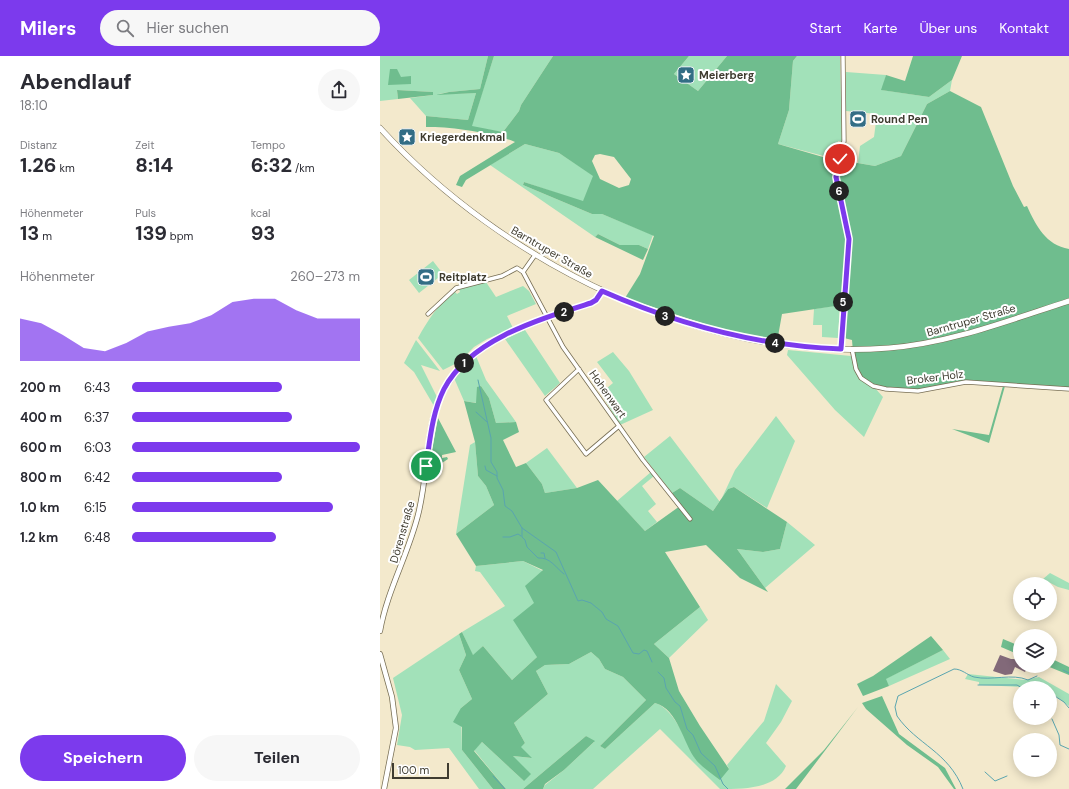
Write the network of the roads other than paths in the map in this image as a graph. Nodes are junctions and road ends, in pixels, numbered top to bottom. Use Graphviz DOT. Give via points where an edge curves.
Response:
graph roads {
  1 [pos="843,56"];
  2 [pos="380,128"];
  3 [pos="535,254"];
  4 [pos="523,272"];
  5 [pos="602,291"];
  6 [pos="1069,301"];
  7 [pos="428,314"];
  8 [pos="548,318"];
  9 [pos="841,349"];
  10 [pos="852,349"];
  11 [pos="579,369"];
  12 [pos="1069,389"];
  13 [pos="619,426"];
  14 [pos="690,518"];
  15 [pos="380,631"];
  16 [pos="380,654"];
  17 [pos="384,789"];
  1 -- 9 [label="street" via="844,141 836,177 849,239"];
  2 -- 3 [label="main road, Barntruper Straße" via="456,201 492,228"];
  3 -- 4 [label="street"];
  3 -- 5 [label="main road, Barntruper Straße"];
  4 -- 7 [label="street" via="517,268 502,276 460,287"];
  4 -- 8 [label="street, Hohenwart"];
  5 -- 8 [label="street, Dörenstraße" via="591,303"];
  5 -- 9 [label="main road, Barntruper Straße" via="662,314 720,332 777,343"];
  6 -- 10 [label="main road, Barntruper Straße" via="943,340 902,347"];
  8 -- 11 [label="street, Hohenwart"];
  8 -- 15 [label="street, Dörenstraße" via="504,335 484,347 460,366 444,389 433,419 418,514 409,547 384,611"];
  9 -- 10 [label="main road, Barntruper Straße"];
  10 -- 12 [label="street, Broker Holz" via="856,369 861,378 873,386 918,391 966,382"];
  11 -- 13 [label="street, Hohenwart"];
  11 -- 13 [label="street" via="546,400 586,454"];
  13 -- 14 [label="street, Hohenwart"];
  16 -- 17 [label="street" via="392,697 396,728"];
}
